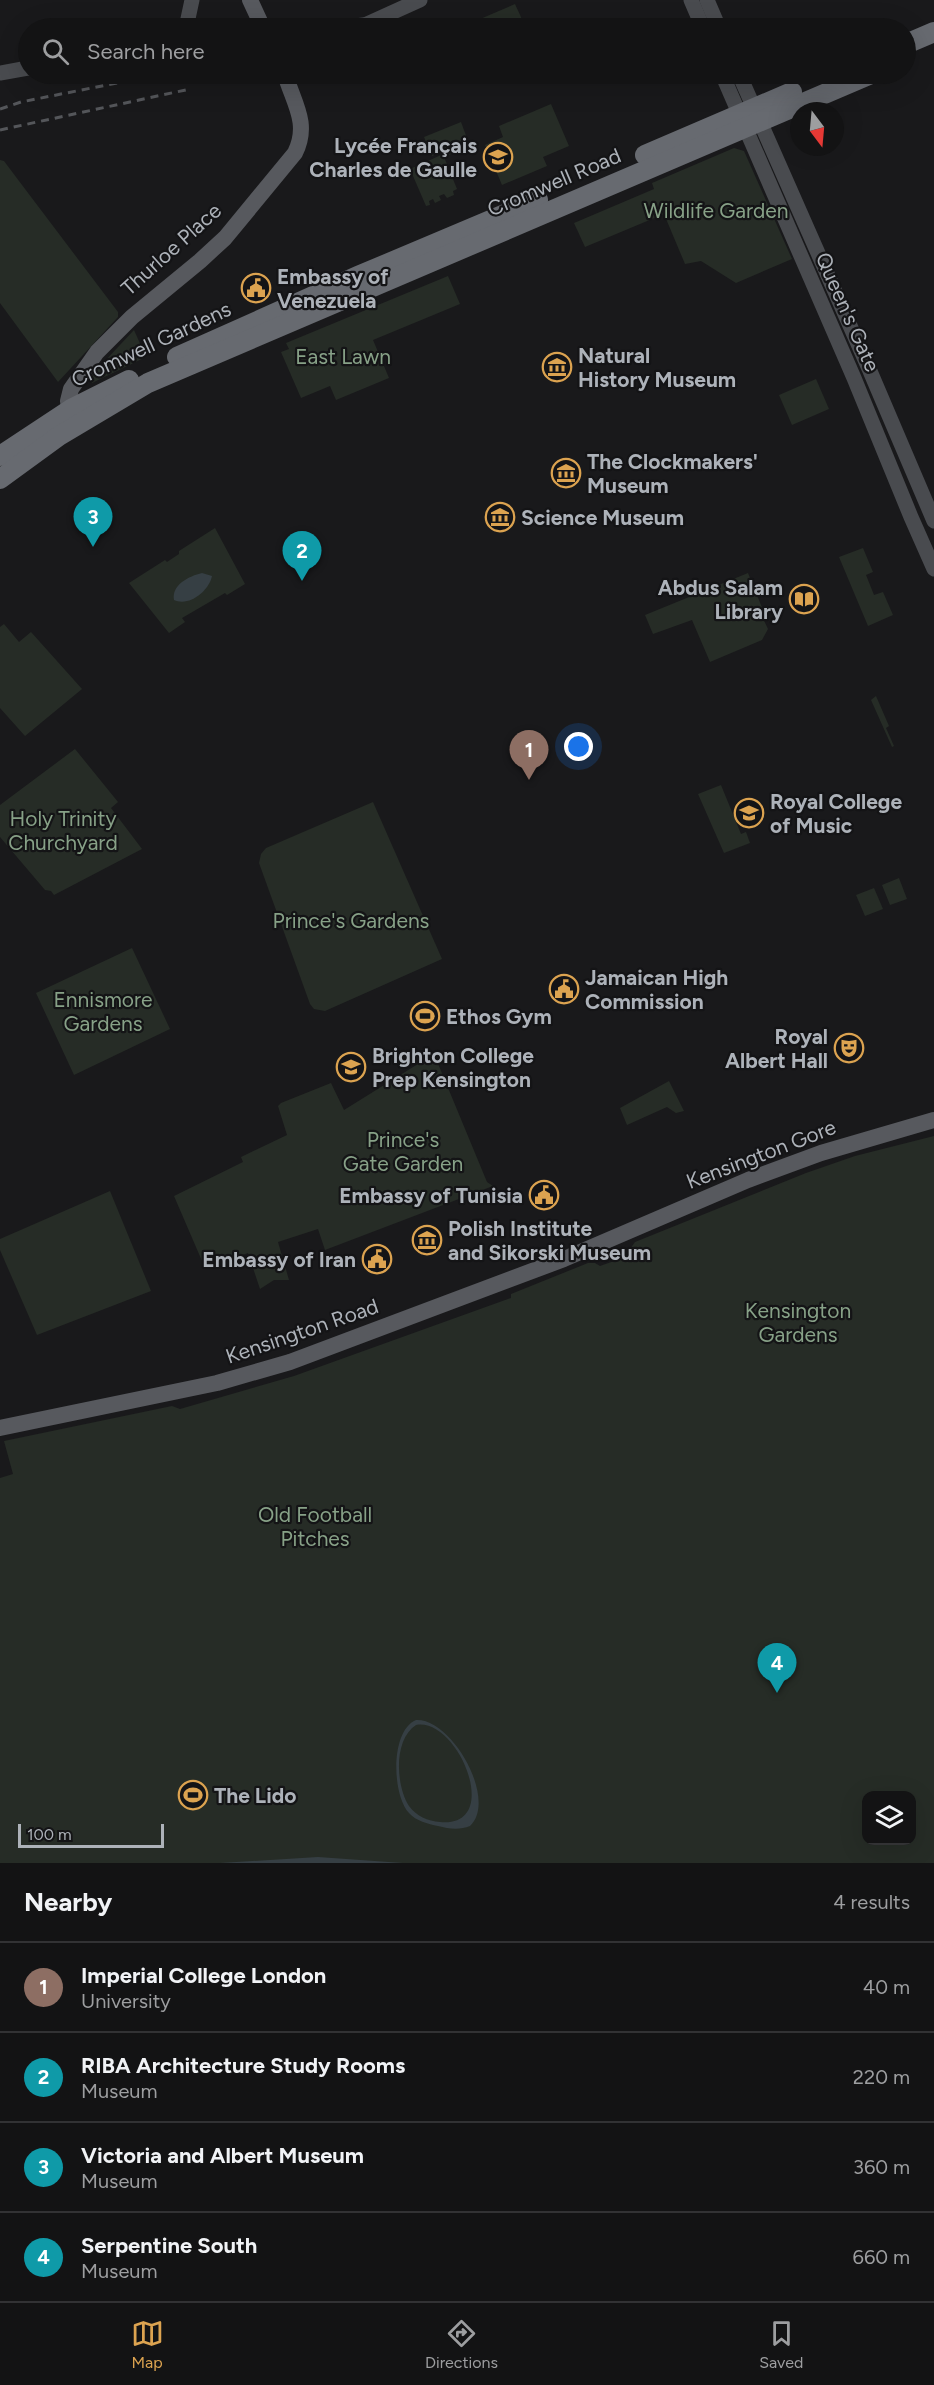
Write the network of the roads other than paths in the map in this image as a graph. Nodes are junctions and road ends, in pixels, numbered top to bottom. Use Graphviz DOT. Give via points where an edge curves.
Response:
graph roads {
  1 [pos="192,0"];
  2 [pos="250,0"];
  3 [pos="420,0"];
  4 [pos="691,0"];
  5 [pos="707,0"];
  6 [pos="188,18"];
  7 [pos="258,18"];
  8 [pos="381,18"];
  9 [pos="699,18"];
  10 [pos="715,18"];
  11 [pos="934,32"];
  12 [pos="916,40"];
  13 [pos="934,47"];
  14 [pos="916,55"];
  15 [pos="18,70"];
  16 [pos="0,73"];
  17 [pos="289,84"];
  18 [pos="728,84"];
  19 [pos="741,84"];
  20 [pos="816,84"];
  21 [pos="843,84"];
  22 [pos="749,118"];
  23 [pos="254,330"];
  24 [pos="71,409"];
  25 [pos="59,436"];
  26 [pos="0,456"];
  27 [pos="0,479"];
  28 [pos="934,521"];
  29 [pos="934,569"];
  30 [pos="934,1120"];
  31 [pos="608,1240"];
  32 [pos="0,1428"];
  1 -- 6 [label="street"];
  2 -- 7 [label="main road"];
  3 -- 8 [label="street"];
  4 -- 9 [label="street"];
  5 -- 10 [label="street"];
  11 -- 12 [label="highway"];
  13 -- 14 [label="highway"];
  15 -- 16 [label="street"];
  17 -- 24 [label="main road, Thurloe Place" via="302,122 295,153 225,238 97,352 71,389"];
  18 -- 22 [label="street, Queen's Gate"];
  19 -- 22 [label="street, Queen's Gate"];
  20 -- 22 [label="highway, Cromwell Road"];
  21 -- 22 [label="highway, Cromwell Road"];
  22 -- 23 [label="highway, Cromwell Road"];
  22 -- 28 [label="street, Queen's Gate" via="870,371"];
  22 -- 29 [label="street, Queen's Gate"];
  23 -- 24 [label="highway, Cromwell Gardens"];
  23 -- 25 [label="highway, Cromwell Gardens" via="148,383"];
  24 -- 25 [label="main road, Thurloe Place" via="70,425"];
  24 -- 26 [label="highway"];
  25 -- 27 [label="highway, Thurloe Place"];
  30 -- 31 [label="main road, Kensington Gore" via="813,1156"];
  31 -- 32 [label="main road, Kensington Road" via="369,1334 257,1372"];
}
